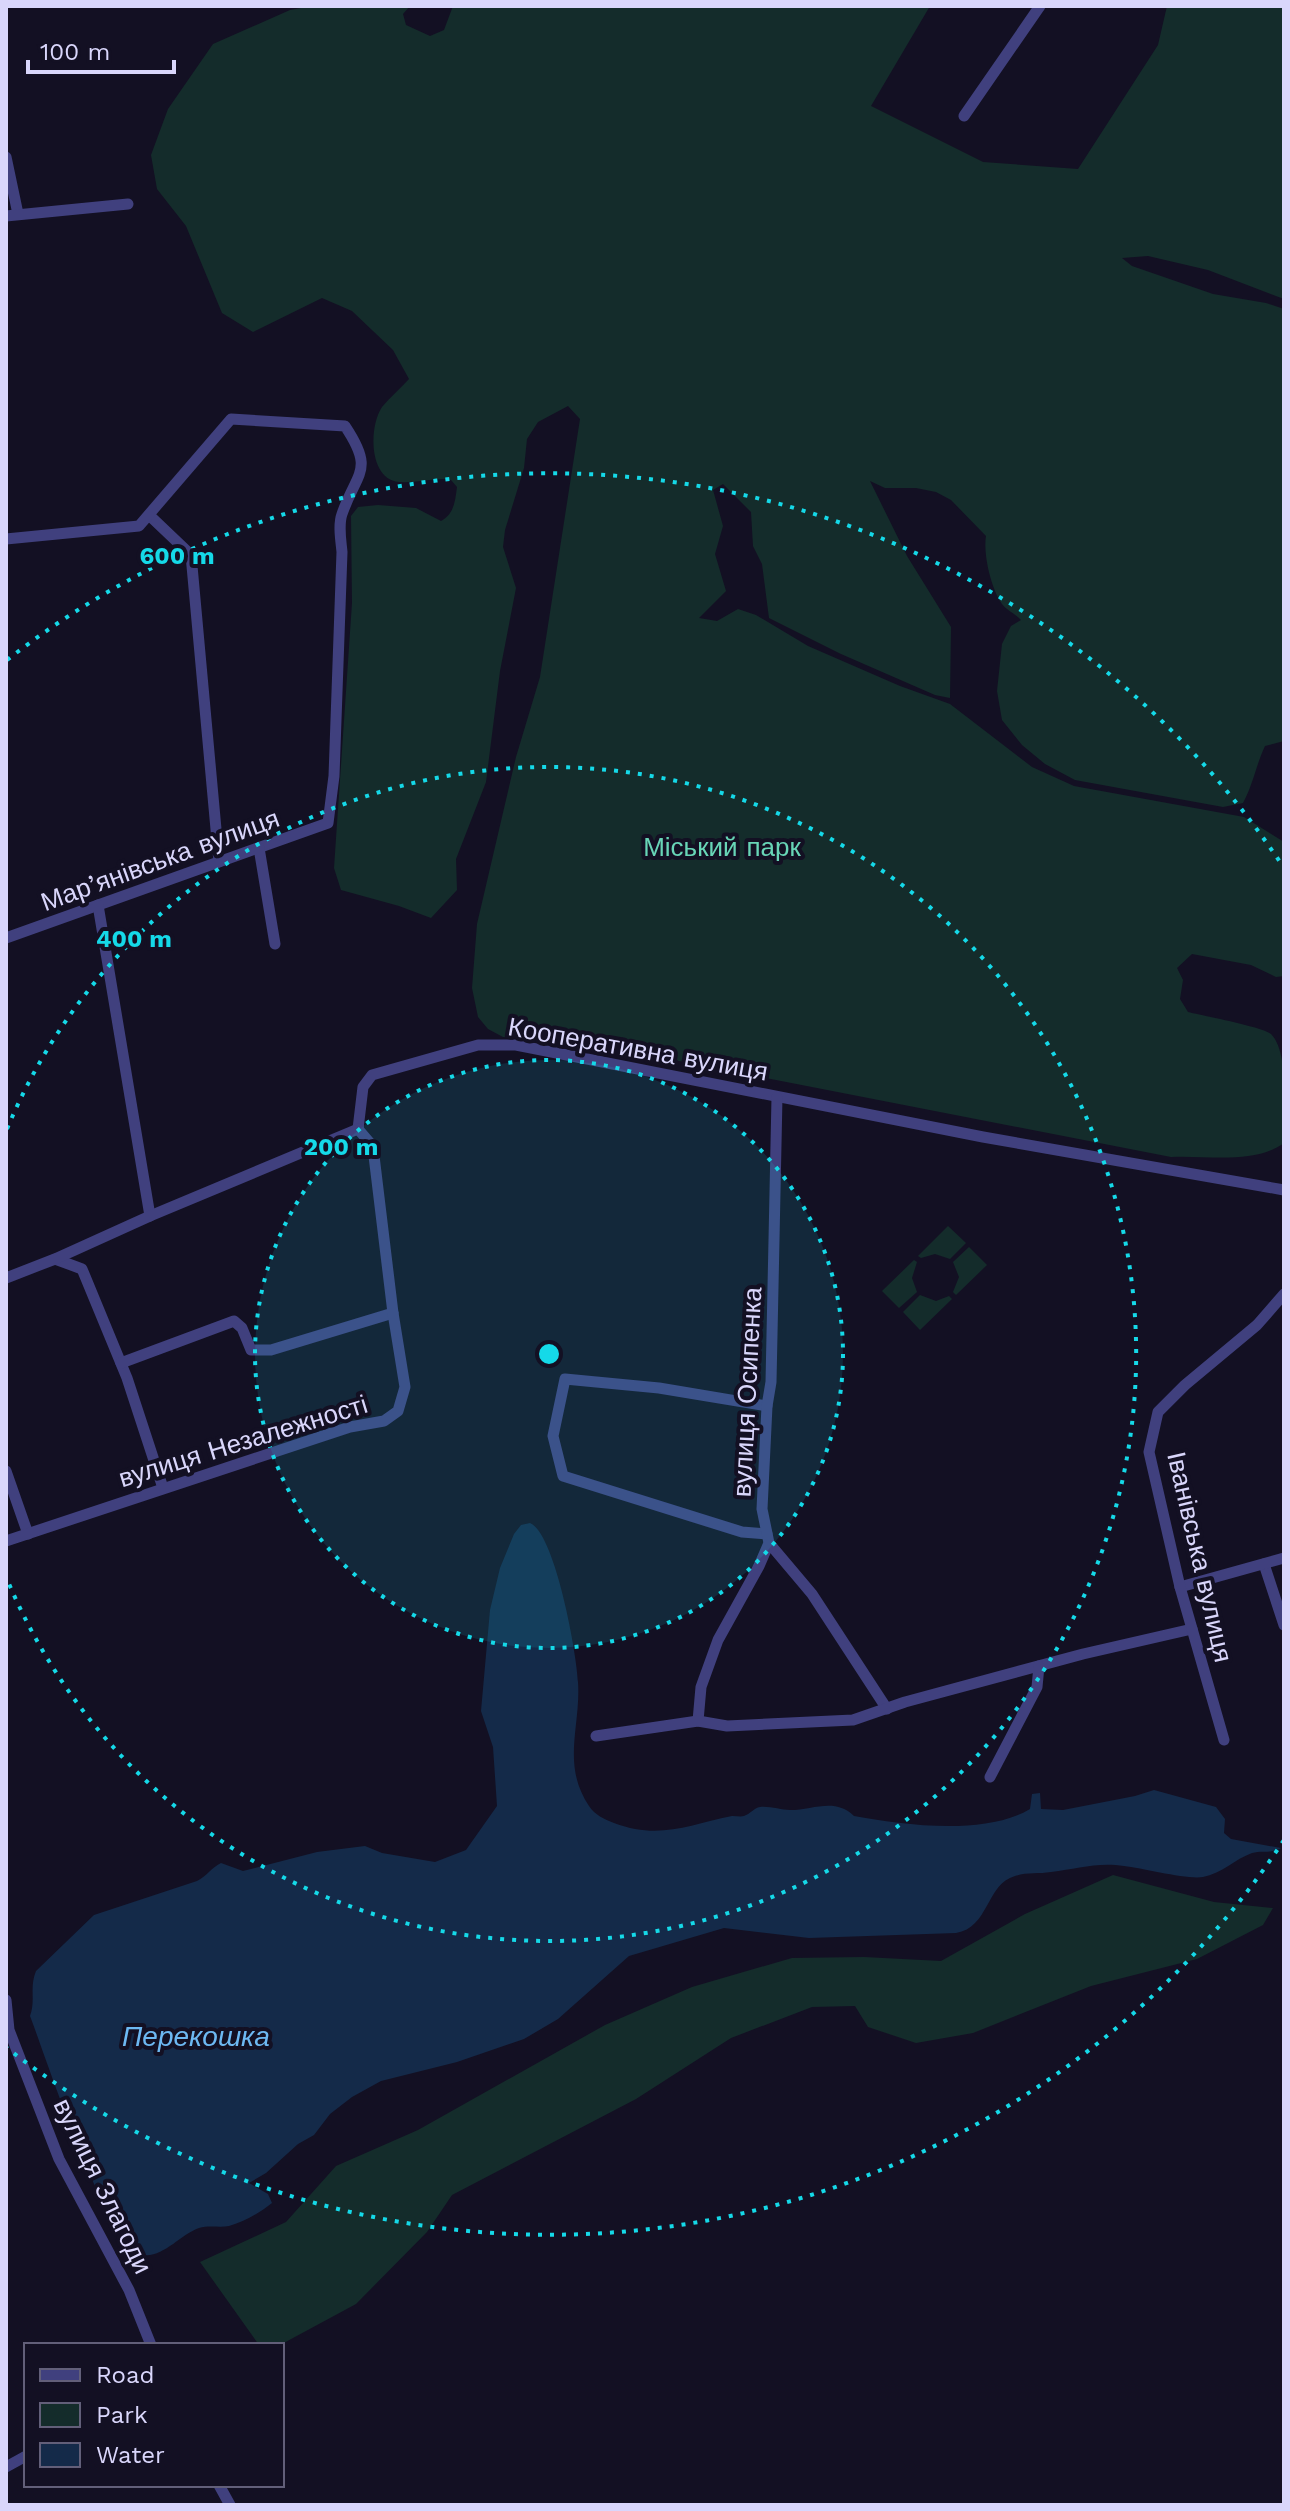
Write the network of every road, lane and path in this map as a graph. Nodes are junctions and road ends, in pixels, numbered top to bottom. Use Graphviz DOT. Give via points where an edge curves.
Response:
graph roads {
  1 [pos="1040,6"];
  2 [pos="964,116"];
  3 [pos="6,157"];
  4 [pos="128,204"];
  5 [pos="12,215"];
  6 [pos="149,515"];
  7 [pos="6,539"];
  8 [pos="259,848"];
  9 [pos="219,862"];
  10 [pos="98,905"];
  11 [pos="6,938"];
  12 [pos="275,944"];
  13 [pos="777,1097"];
  14 [pos="358,1129"];
  15 [pos="1284,1190"];
  16 [pos="150,1216"];
  17 [pos="55,1259"];
  18 [pos="6,1278"];
  19 [pos="1284,1294"];
  20 [pos="393,1313"];
  21 [pos="121,1363"];
  22 [pos="767,1406"];
  23 [pos="6,1471"];
  24 [pos="163,1488"];
  25 [pos="28,1534"];
  26 [pos="768,1538"];
  27 [pos="6,1541"];
  28 [pos="1284,1558"];
  29 [pos="1264,1564"];
  30 [pos="1180,1587"];
  31 [pos="1284,1625"];
  32 [pos="1192,1629"];
  33 [pos="1039,1666"];
  34 [pos="887,1709"];
  35 [pos="698,1721"];
  36 [pos="596,1736"];
  37 [pos="1224,1740"];
  38 [pos="990,1777"];
  39 [pos="6,2000"];
  40 [pos="150,2343"];
  41 [pos="24,2457"];
  42 [pos="6,2467"];
  43 [pos="220,2487"];
  44 [pos="230,2505"];
  1 -- 2 [label="street"];
  3 -- 5 [label="street"];
  4 -- 5 [label="street"];
  6 -- 7 [label="street" via="139,526"];
  6 -- 8 [label="street, Мар’янівська вулиця" via="231,419 345,426 361,449 361,473 340,517 334,776 328,823"];
  6 -- 9 [label="street" via="191,555"];
  8 -- 9 [label="street, Мар’янівська вулиця"];
  8 -- 12 [label="street"];
  9 -- 10 [label="street, Мар’янівська вулиця"];
  10 -- 11 [label="street, Мар’янівська вулиця"];
  10 -- 16 [label="street"];
  13 -- 14 [label="street, Кооперативна вулиця" via="516,1045 478,1045 372,1075 363,1087"];
  13 -- 15 [label="street, Кооперативна вулиця"];
  13 -- 22 [label="street, вулиця Осипенка"];
  14 -- 16 [label="street"];
  14 -- 20 [label="street, вулиця Незалежності" via="374,1156"];
  16 -- 17 [label="street"];
  17 -- 18 [label="street"];
  17 -- 21 [label="street" via="82,1269"];
  19 -- 30 [label="street, Іванівська вулиця" via="1257,1325 1158,1412 1149,1452"];
  20 -- 21 [label="street" via="271,1350 251,1350 234,1321"];
  20 -- 24 [label="street, вулиця Незалежності" via="405,1387 398,1411 384,1421 350,1427"];
  21 -- 24 [label="street"];
  22 -- 26 [label="street, вулиця Осипенка" via="762,1509"];
  22 -- 26 [label="street" via="565,1379 553,1436 563,1476"];
  23 -- 25 [label="street"];
  24 -- 25 [label="street, вулиця Незалежності"];
  25 -- 27 [label="street, вулиця Незалежності"];
  26 -- 34 [label="street" via="812,1594"];
  26 -- 35 [label="street" via="759,1566 718,1640 701,1687"];
  28 -- 29 [label="street"];
  29 -- 30 [label="street"];
  29 -- 31 [label="street"];
  30 -- 32 [label="street, Іванівська вулиця"];
  32 -- 33 [label="street"];
  32 -- 37 [label="street, Іванівська вулиця"];
  33 -- 34 [label="street"];
  33 -- 38 [label="street" via="1037,1687"];
  34 -- 35 [label="street" via="853,1720 727,1726"];
  35 -- 36 [label="street"];
  39 -- 40 [label="street, вулиця Злагоди" via="9,2030 59,2159 129,2290"];
  41 -- 42 [label="street"];
  43 -- 44 [label="street"];
}
